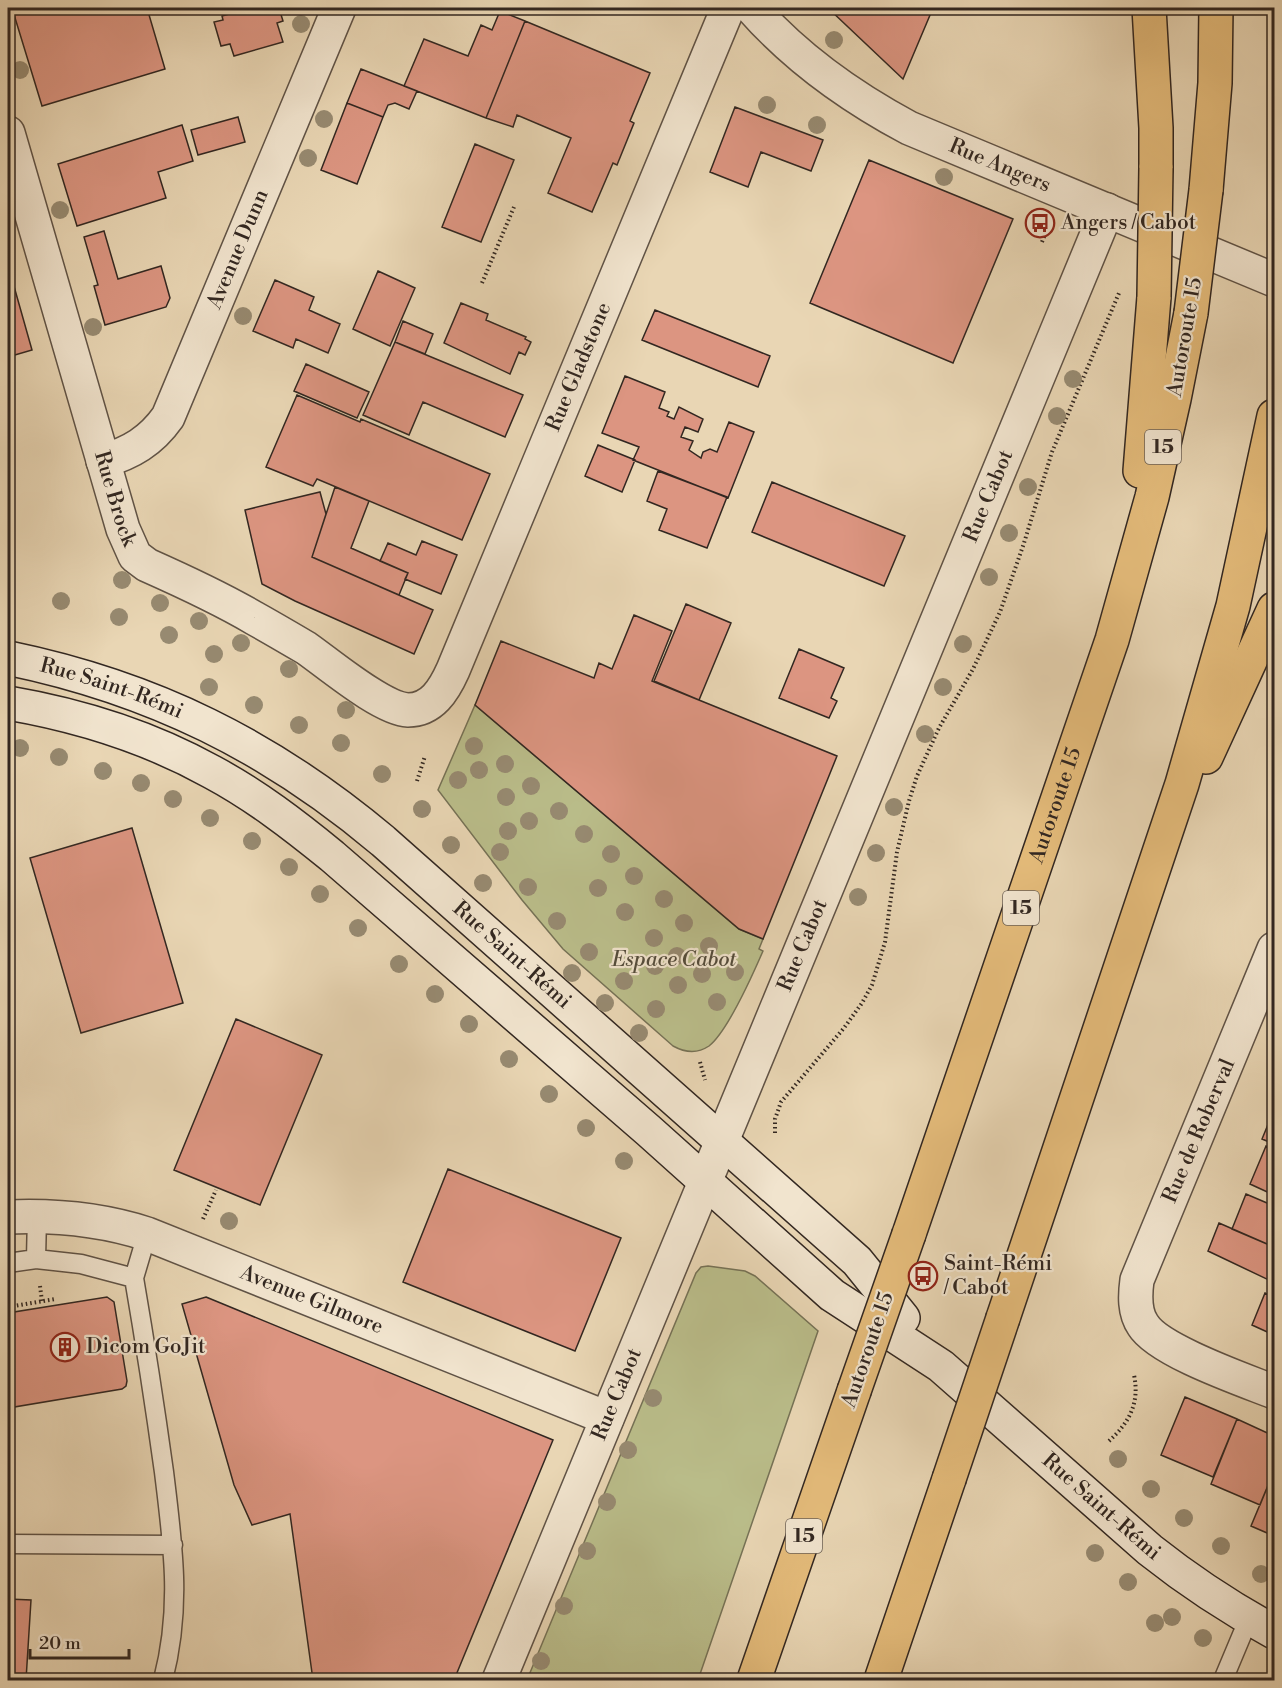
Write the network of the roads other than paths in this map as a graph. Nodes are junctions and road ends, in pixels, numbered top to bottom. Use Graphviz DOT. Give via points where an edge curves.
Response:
graph roads {
  1 [pos="339,8"];
  2 [pos="728,8"];
  3 [pos="752,8"];
  4 [pos="1149,8"];
  5 [pos="1216,8"];
  6 [pos="8,133"];
  7 [pos="1107,210"];
  8 [pos="1275,280"];
  9 [pos="1275,416"];
  10 [pos="104,461"];
  11 [pos="1129,580"];
  12 [pos="1275,609"];
  13 [pos="8,658"];
  14 [pos="8,704"];
  15 [pos="412,710"];
  16 [pos="1154,871"];
  17 [pos="1275,950"];
  18 [pos="722,1142"];
  19 [pos="705,1182"];
  20 [pos="22,1216"];
  21 [pos="147,1234"];
  22 [pos="36,1258"];
  23 [pos="8,1263"];
  24 [pos="134,1278"];
  25 [pos="941,1366"];
  26 [pos="1275,1392"];
  27 [pos="607,1418"];
  28 [pos="8,1544"];
  29 [pos="173,1545"];
  30 [pos="1262,1625"];
  31 [pos="163,1680"];
  32 [pos="499,1680"];
  33 [pos="754,1680"];
  34 [pos="881,1680"];
  35 [pos="1223,1680"];
  1 -- 10 [label="street, Avenue Dunn" via="168,417 140,446"];
  2 -- 15 [label="street, Rue Gladstone" via="447,684 434,701"];
  3 -- 7 [label="street, Rue Angers" via="810,64 866,105 909,128"];
  4 -- 11 [label="highway, bridge" via="1156,128 1154,297"];
  5 -- 11 [label="highway, Autoroute 15 / 15, bridge" via="1215,83 1191,313 1152,497"];
  6 -- 10 [label="street, Rue Brock"];
  7 -- 8 [label="street, Rue Angers"];
  7 -- 18 [label="street, Rue Cabot"];
  9 -- 16 [label="highway" via="1233,606"];
  10 -- 15 [label="street, Rue Brock" via="127,541 141,561 252,616 380,699"];
  11 -- 33 [label="highway, Autoroute 15 / 15, bridge" via="1091,704"];
  12 -- 16 [label="highway"];
  13 -- 18 [label="street, Rue Saint-Rémi" via="62,670 149,698 238,740 310,783 383,841"];
  14 -- 19 [label="street, Rue Saint-Rémi" via="77,719 146,742 210,771 260,802 332,856"];
  16 -- 34 [label="highway, bridge"];
  17 -- 26 [label="street, Rue de Roberval" via="1137,1280 1135,1294 1138,1316 1150,1335 1166,1346"];
  18 -- 19 [label="street, Rue Cabot"];
  18 -- 25 [label="street, Rue Saint-Rémi" via="857,1261"];
  19 -- 25 [label="street, Rue Saint-Rémi" via="832,1295"];
  19 -- 27 [label="street, Rue Cabot"];
  20 -- 21 [label="street, Avenue Gilmore" via="102,1222"];
  20 -- 22 [label="lane"];
  21 -- 24 [label="lane"];
  21 -- 27 [label="street, Avenue Gilmore"];
  22 -- 23 [label="lane"];
  22 -- 24 [label="lane" via="81,1264"];
  24 -- 29 [label="lane"];
  25 -- 30 [label="street, Rue Saint-Rémi" via="1150,1550 1203,1590"];
  27 -- 32 [label="street, Rue Cabot"];
  28 -- 29 [label="lane"];
  29 -- 31 [label="lane" via="173,1630"];
  30 -- 35 [label="lane"];
}
